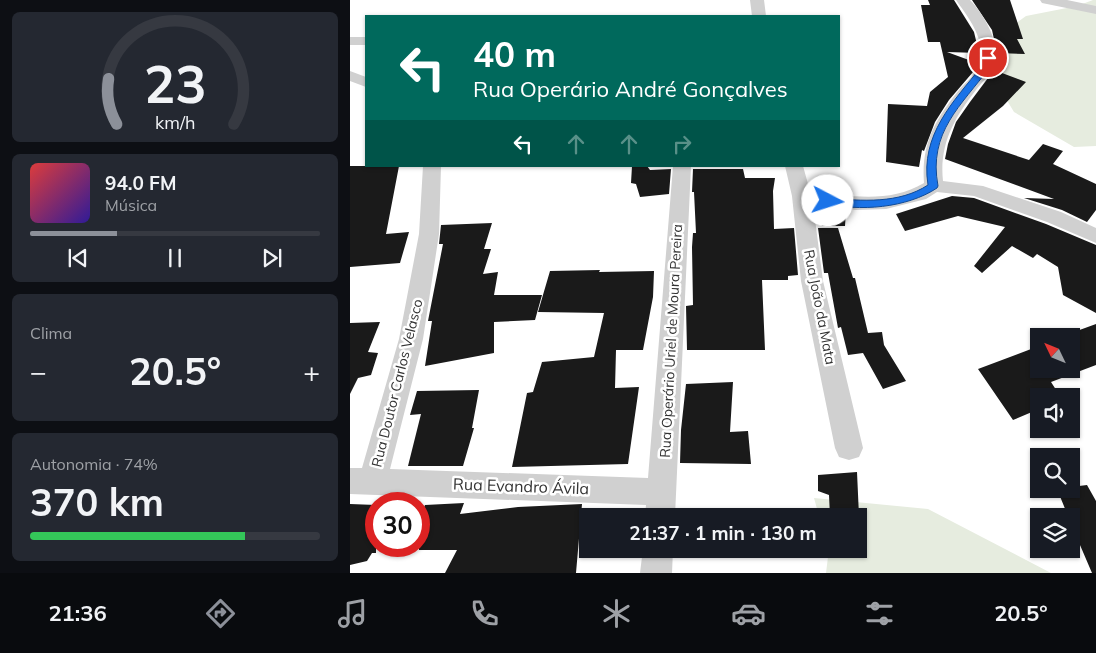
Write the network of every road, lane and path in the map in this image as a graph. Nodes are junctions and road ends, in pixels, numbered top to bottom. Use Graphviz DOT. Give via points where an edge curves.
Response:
graph roads {
  1 [pos="756,0"];
  2 [pos="963,0"];
  3 [pos="1047,0"];
  4 [pos="1096,10"];
  5 [pos="759,15"];
  6 [pos="350,41"];
  7 [pos="365,41"];
  8 [pos="350,76"];
  9 [pos="365,82"];
  10 [pos="432,167"];
  11 [pos="682,167"];
  12 [pos="794,167"];
  13 [pos="934,186"];
  14 [pos="802,196"];
  15 [pos="1096,236"];
  16 [pos="849,448"];
  17 [pos="362,481"];
  18 [pos="661,504"];
  19 [pos="657,558"];
  20 [pos="656,573"];
  1 -- 5 [label="street"];
  2 -- 13 [label="street" via="982,28 988,45 988,58 986,67 946,116 932,151 930,169"];
  3 -- 4 [label="street"];
  6 -- 7 [label="street"];
  8 -- 9 [label="street"];
  10 -- 17 [label="street, Rua Doutor Carlos Velasco" via="429,234 411,339"];
  11 -- 18 [label="street, Rua Operário Uriel de Moura Pereira"];
  12 -- 14 [label="street, Rua João da Mata"];
  13 -- 14 [label="street" via="919,195 886,202 856,204"];
  13 -- 15 [label="street" via="993,195"];
  14 -- 16 [label="street, Rua João da Mata" via="812,281"];
  17 -- 18 [label="street, Rua Evandro Ávila"];
  19 -- 20 [label="street"];
}
